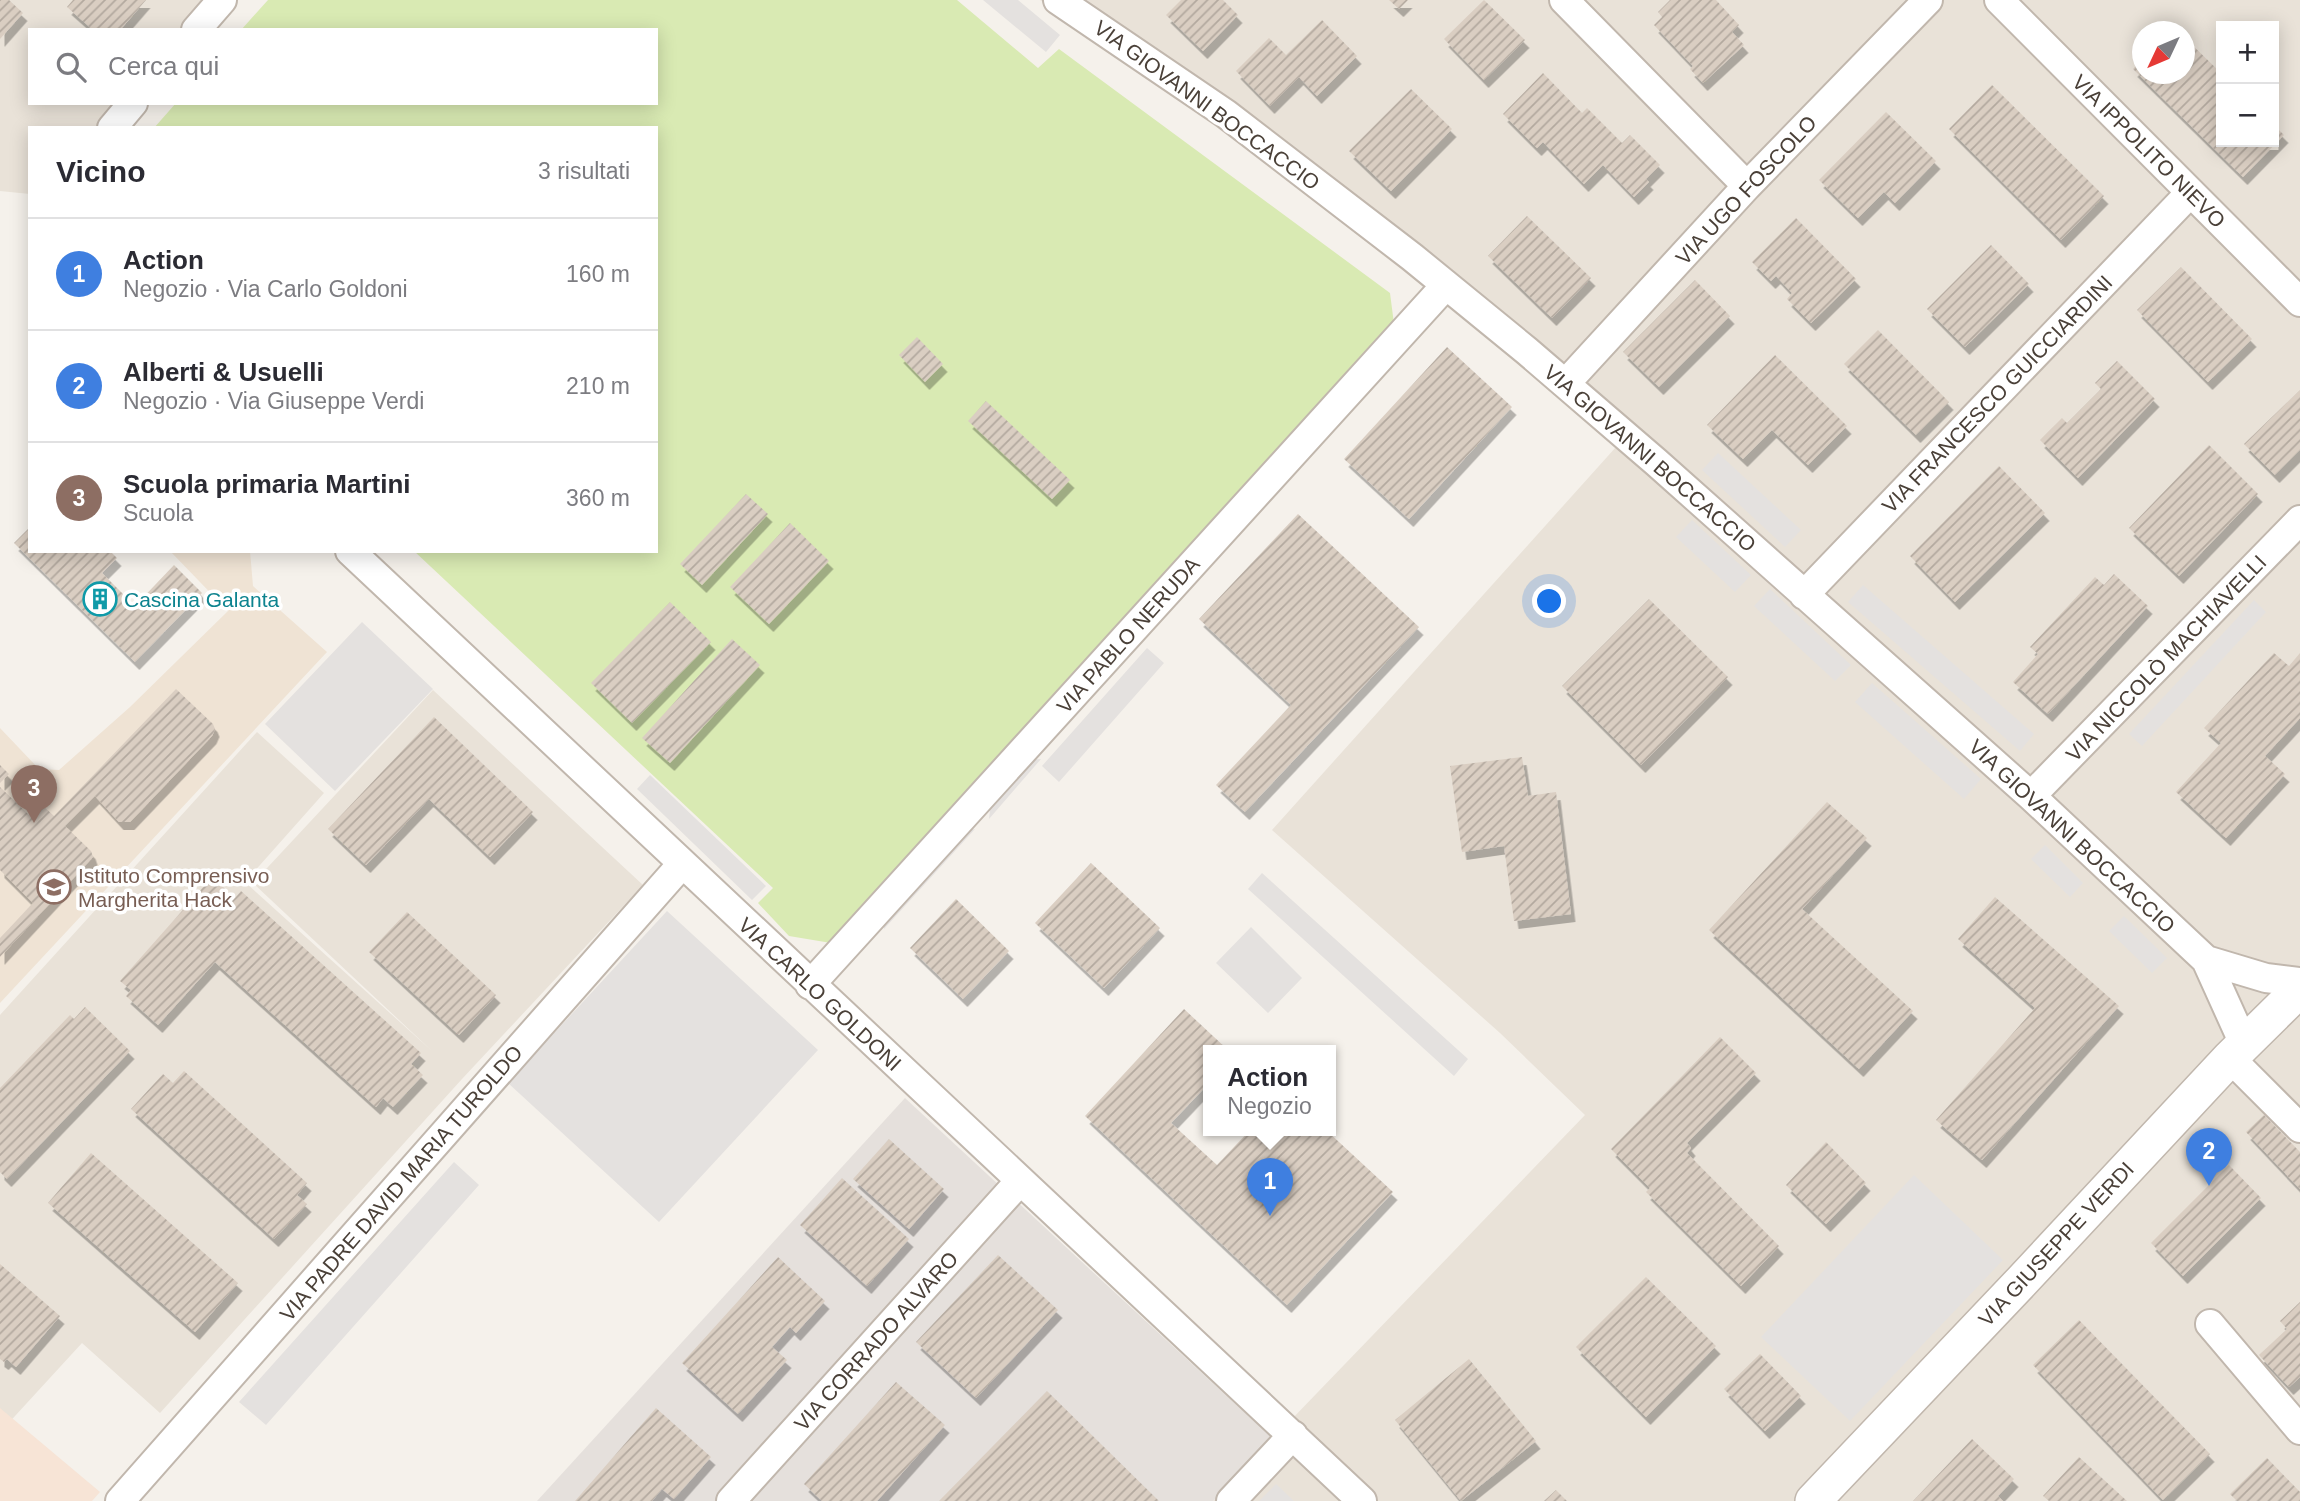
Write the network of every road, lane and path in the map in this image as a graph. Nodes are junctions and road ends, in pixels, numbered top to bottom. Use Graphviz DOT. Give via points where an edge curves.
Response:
graph roads {
  1 [pos="222,0"];
  2 [pos="1058,0"];
  3 [pos="1564,0"];
  4 [pos="1928,0"];
  5 [pos="1999,0"];
  6 [pos="198,28"];
  7 [pos="131,105"];
  8 [pos="114,126"];
  9 [pos="1747,186"];
  10 [pos="2190,192"];
  11 [pos="1446,285"];
  12 [pos="2300,302"];
  13 [pos="1566,383"];
  14 [pos="2300,520"];
  15 [pos="352,553"];
  16 [pos="1804,595"];
  17 [pos="2031,796"];
  18 [pos="682,864"];
  19 [pos="2206,960"];
  20 [pos="2300,982"];
  21 [pos="810,985"];
  22 [pos="2300,989"];
  23 [pos="2237,1051"];
  24 [pos="2300,1128"];
  25 [pos="1020,1181"];
  26 [pos="2210,1324"];
  27 [pos="2300,1430"];
  28 [pos="1293,1435"];
  29 [pos="120,1501"];
  30 [pos="731,1501"];
  31 [pos="1231,1501"];
  32 [pos="1362,1501"];
  33 [pos="1813,1501"];
  1 -- 6 [label="street"];
  2 -- 11 [label="street, VIA GIOVANNI BOCCACCIO" via="1226,114"];
  3 -- 9 [label="street"];
  4 -- 9 [label="street, VIA UGO FOSCOLO"];
  5 -- 10 [label="street, VIA IPPOLITO NIEVO"];
  7 -- 8 [label="street"];
  9 -- 13 [label="street, VIA UGO FOSCOLO"];
  10 -- 12 [label="street, VIA IPPOLITO NIEVO"];
  10 -- 16 [label="street, VIA FRANCESCO GUICCIARDINI"];
  11 -- 13 [label="street, VIA GIOVANNI BOCCACCIO"];
  11 -- 21 [label="street, VIA PABLO NERUDA"];
  13 -- 16 [label="street, VIA GIOVANNI BOCCACCIO"];
  14 -- 17 [label="street, VIA NICCOLÒ MACHIAVELLI"];
  15 -- 18 [label="street, VIA CARLO GOLDONI"];
  16 -- 17 [label="street, VIA GIOVANNI BOCCACCIO"];
  17 -- 19 [label="street, VIA GIOVANNI BOCCACCIO"];
  18 -- 21 [label="street, VIA CARLO GOLDONI"];
  18 -- 29 [label="street, VIA PADRE DAVID MARIA TUROLDO"];
  19 -- 20 [label="street, VIA GIOVANNI BOCCACCIO" via="2266,978"];
  19 -- 23 [label="street, VIA GIOVANNI BOCCACCIO"];
  21 -- 25 [label="street, VIA CARLO GOLDONI"];
  22 -- 23 [label="street, VIA GIUSEPPE VERDI"];
  23 -- 24 [label="street"];
  23 -- 33 [label="street, VIA GIUSEPPE VERDI"];
  25 -- 28 [label="street, VIA CARLO GOLDONI"];
  25 -- 30 [label="street, VIA CORRADO ALVARO"];
  26 -- 27 [label="street"];
  28 -- 31 [label="street"];
  28 -- 32 [label="street, VIA CARLO GOLDONI"];
}
